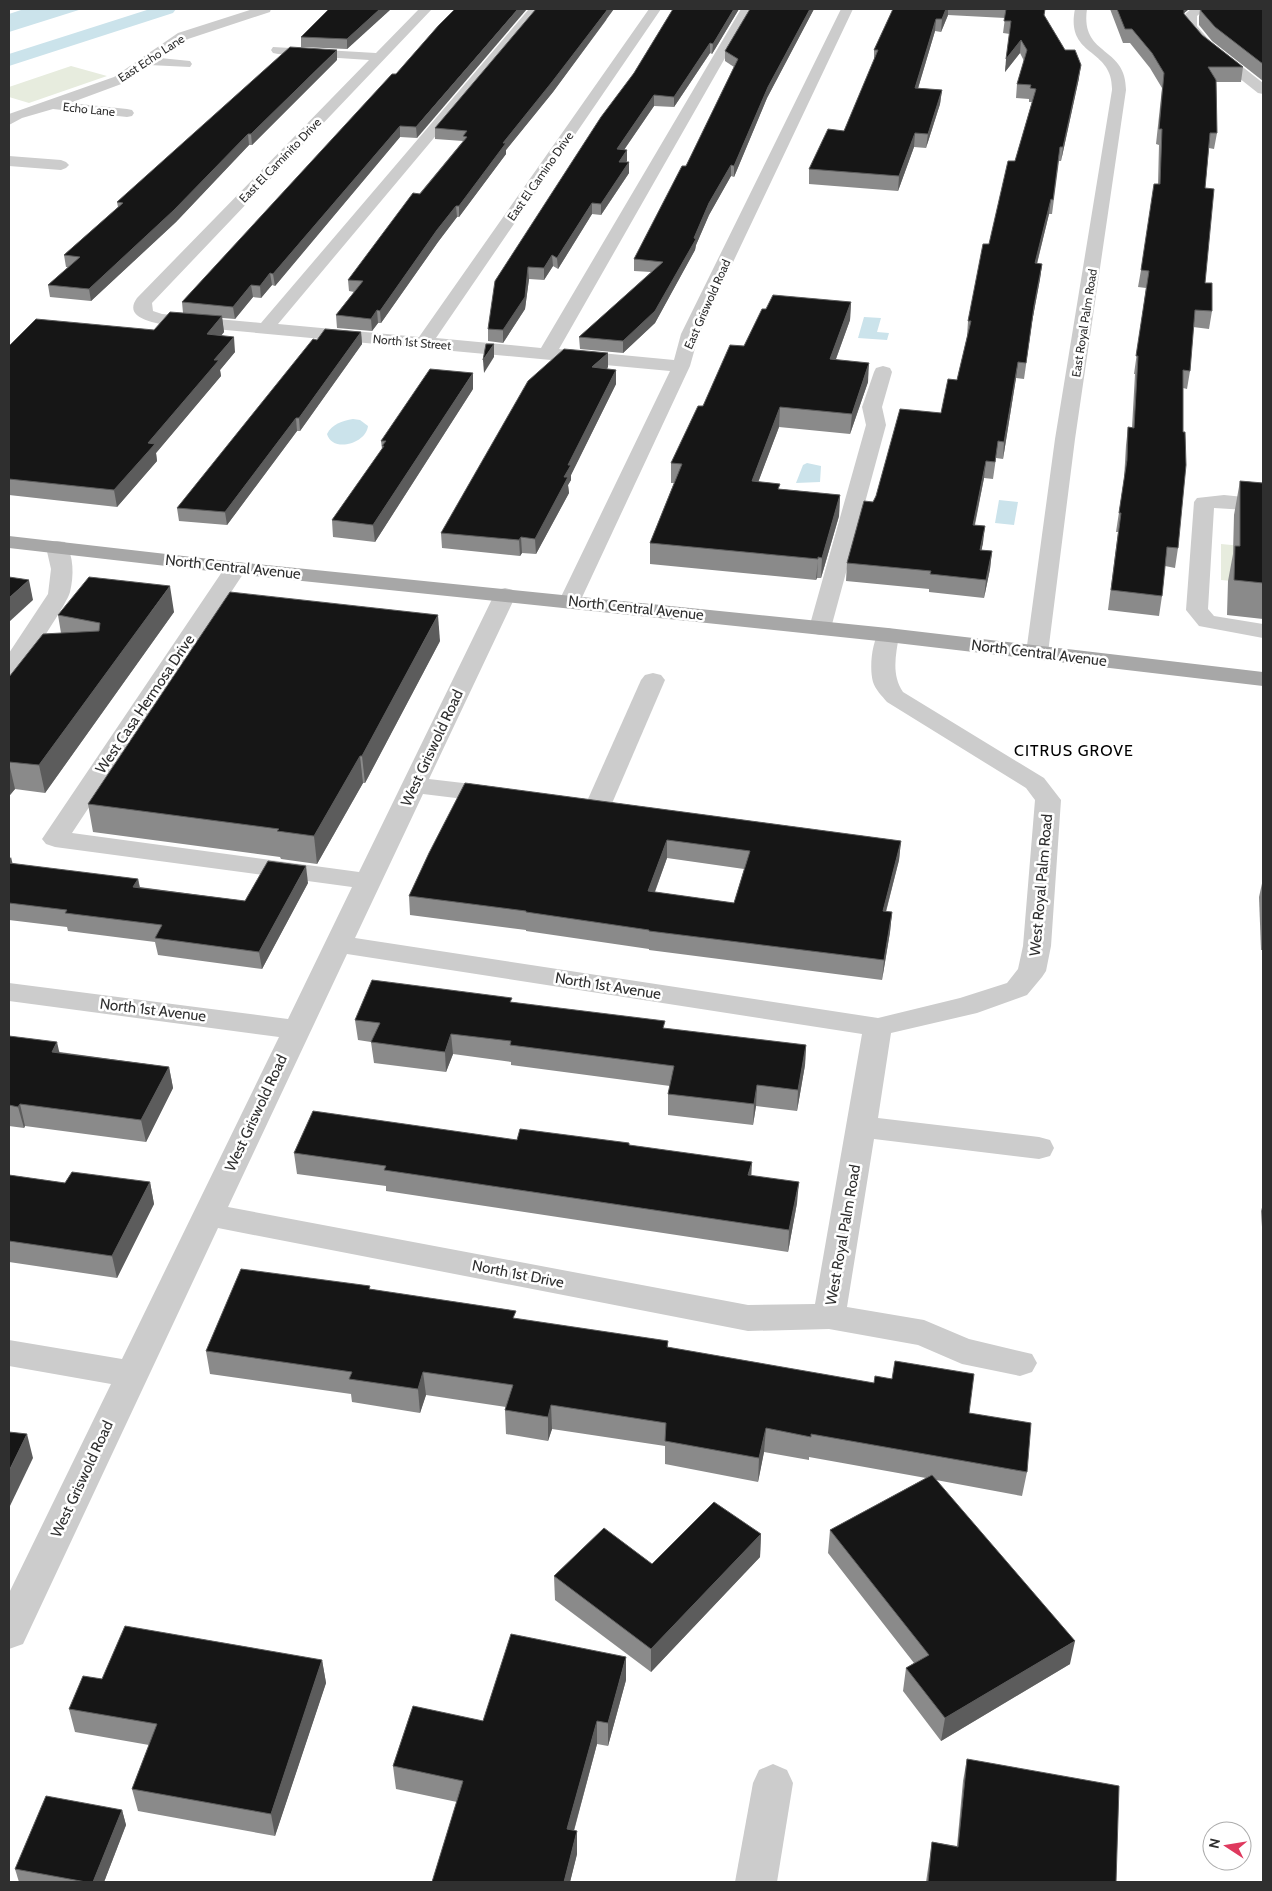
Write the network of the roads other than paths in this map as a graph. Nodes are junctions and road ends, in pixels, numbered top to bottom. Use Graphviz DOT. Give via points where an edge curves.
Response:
graph roads {
  1 [pos="264,9"];
  2 [pos="426,9"];
  3 [pos="536,9"];
  4 [pos="655,9"];
  5 [pos="747,9"];
  6 [pos="847,9"];
  7 [pos="1081,9"];
  8 [pos="1200,9"];
  9 [pos="278,50"];
  10 [pos="380,57"];
  11 [pos="146,61"];
  12 [pos="185,64"];
  13 [pos="1263,90"];
  14 [pos="45,107"];
  15 [pos="127,114"];
  16 [pos="9,121"];
  17 [pos="9,131"];
  18 [pos="9,161"];
  19 [pos="61,165"];
  20 [pos="144,314"];
  21 [pos="265,329"];
  22 [pos="424,343"];
  23 [pos="547,354"];
  24 [pos="681,366"];
  25 [pos="884,372"];
  26 [pos="1263,505"];
  27 [pos="9,542"];
  28 [pos="57,547"];
  29 [pos="236,568"];
  30 [pos="505,595"];
  31 [pos="570,601"];
  32 [pos="820,628"];
  33 [pos="1263,631"];
  34 [pos="888,635"];
  35 [pos="15,643"];
  36 [pos="1037,653"];
  37 [pos="9,668"];
  38 [pos="1263,679"];
  39 [pos="654,680"];
  40 [pos="414,785"];
  41 [pos="520,798"];
  42 [pos="597,808"];
  43 [pos="368,881"];
  44 [pos="338,944"];
  45 [pos="9,992"];
  46 [pos="878,1027"];
  47 [pos="296,1030"];
  48 [pos="862,1127"];
  49 [pos="1039,1148"];
  50 [pos="208,1215"];
  51 [pos="829,1316"];
  52 [pos="9,1353"];
  53 [pos="1020,1363"];
  54 [pos="132,1374"];
  55 [pos="9,1632"];
  56 [pos="773,1783"];
  57 [pos="756,1882"];
  1 -- 11 [label="street, East Echo Lane" via="183,36"];
  2 -- 10 [label="street, East El Caminito Drive"];
  3 -- 21 [label="street"];
  4 -- 22 [label="street, East El Camino Drive"];
  5 -- 23 [label="street"];
  6 -- 24 [label="street, East Griswold Road" via="690,334"];
  7 -- 36 [label="street, East Royal Palm Road" via="1078,23 1081,34 1086,43 1116,70 1119,90"];
  8 -- 13 [label="street" via="1190,16 1190,27 1206,45"];
  9 -- 10 [label="street"];
  10 -- 20 [label="street, East El Caminito Drive" via="143,302"];
  11 -- 12 [label="street"];
  11 -- 14 [label="street, East Echo Lane" via="119,80"];
  14 -- 15 [label="street, Echo Lane"];
  14 -- 16 [label="street, East Echo Lane"];
  14 -- 17 [label="street, East Echo Lane"];
  18 -- 19 [label="street"];
  20 -- 21 [label="street, North 1st Street" via="160,320"];
  21 -- 22 [label="street, North 1st Street"];
  22 -- 23 [label="street, North 1st Street"];
  23 -- 24 [label="street, North 1st Street"];
  24 -- 31 [label="street, East Griswold Road"];
  25 -- 32 [label="street" via="872,407 876,425"];
  26 -- 33 [label="street" via="1204,502 1197,610 1206,621"];
  27 -- 28 [label="main road, North Central Avenue"];
  28 -- 29 [label="main road, North Central Avenue"];
  28 -- 35 [label="street" via="62,569 59,594"];
  29 -- 30 [label="main road, North Central Avenue"];
  29 -- 43 [label="street, West Casa Hermosa Drive" via="55,839"];
  30 -- 31 [label="main road, North Central Avenue"];
  30 -- 40 [label="street, West Griswold Road"];
  31 -- 32 [label="main road, North Central Avenue"];
  32 -- 34 [label="main road, North Central Avenue"];
  34 -- 36 [label="main road, North Central Avenue"];
  34 -- 46 [label="street, West Royal Palm Road" via="883,663 885,683 895,697 1036,783 1048,800 1037,946 1032,971 1017,989 967,1006"];
  35 -- 37 [label="street"];
  36 -- 38 [label="main road, North Central Avenue"];
  39 -- 42 [label="street"];
  40 -- 41 [label="street"];
  40 -- 43 [label="street, West Griswold Road"];
  43 -- 44 [label="street, West Griswold Road"];
  44 -- 46 [label="street, North 1st Avenue"];
  44 -- 47 [label="street, West Griswold Road"];
  45 -- 47 [label="street, North 1st Avenue"];
  46 -- 48 [label="street, West Royal Palm Road"];
  47 -- 50 [label="street, West Griswold Road"];
  48 -- 49 [label="street"];
  48 -- 51 [label="street, West Royal Palm Road"];
  50 -- 51 [label="street, North 1st Drive" via="748,1318"];
  50 -- 54 [label="street, West Griswold Road"];
  51 -- 53 [label="street, North 1st Drive" via="924,1334 962,1351"];
  52 -- 54 [label="street"];
  54 -- 55 [label="street, West Griswold Road"];
  56 -- 57 [label="street"];
}
